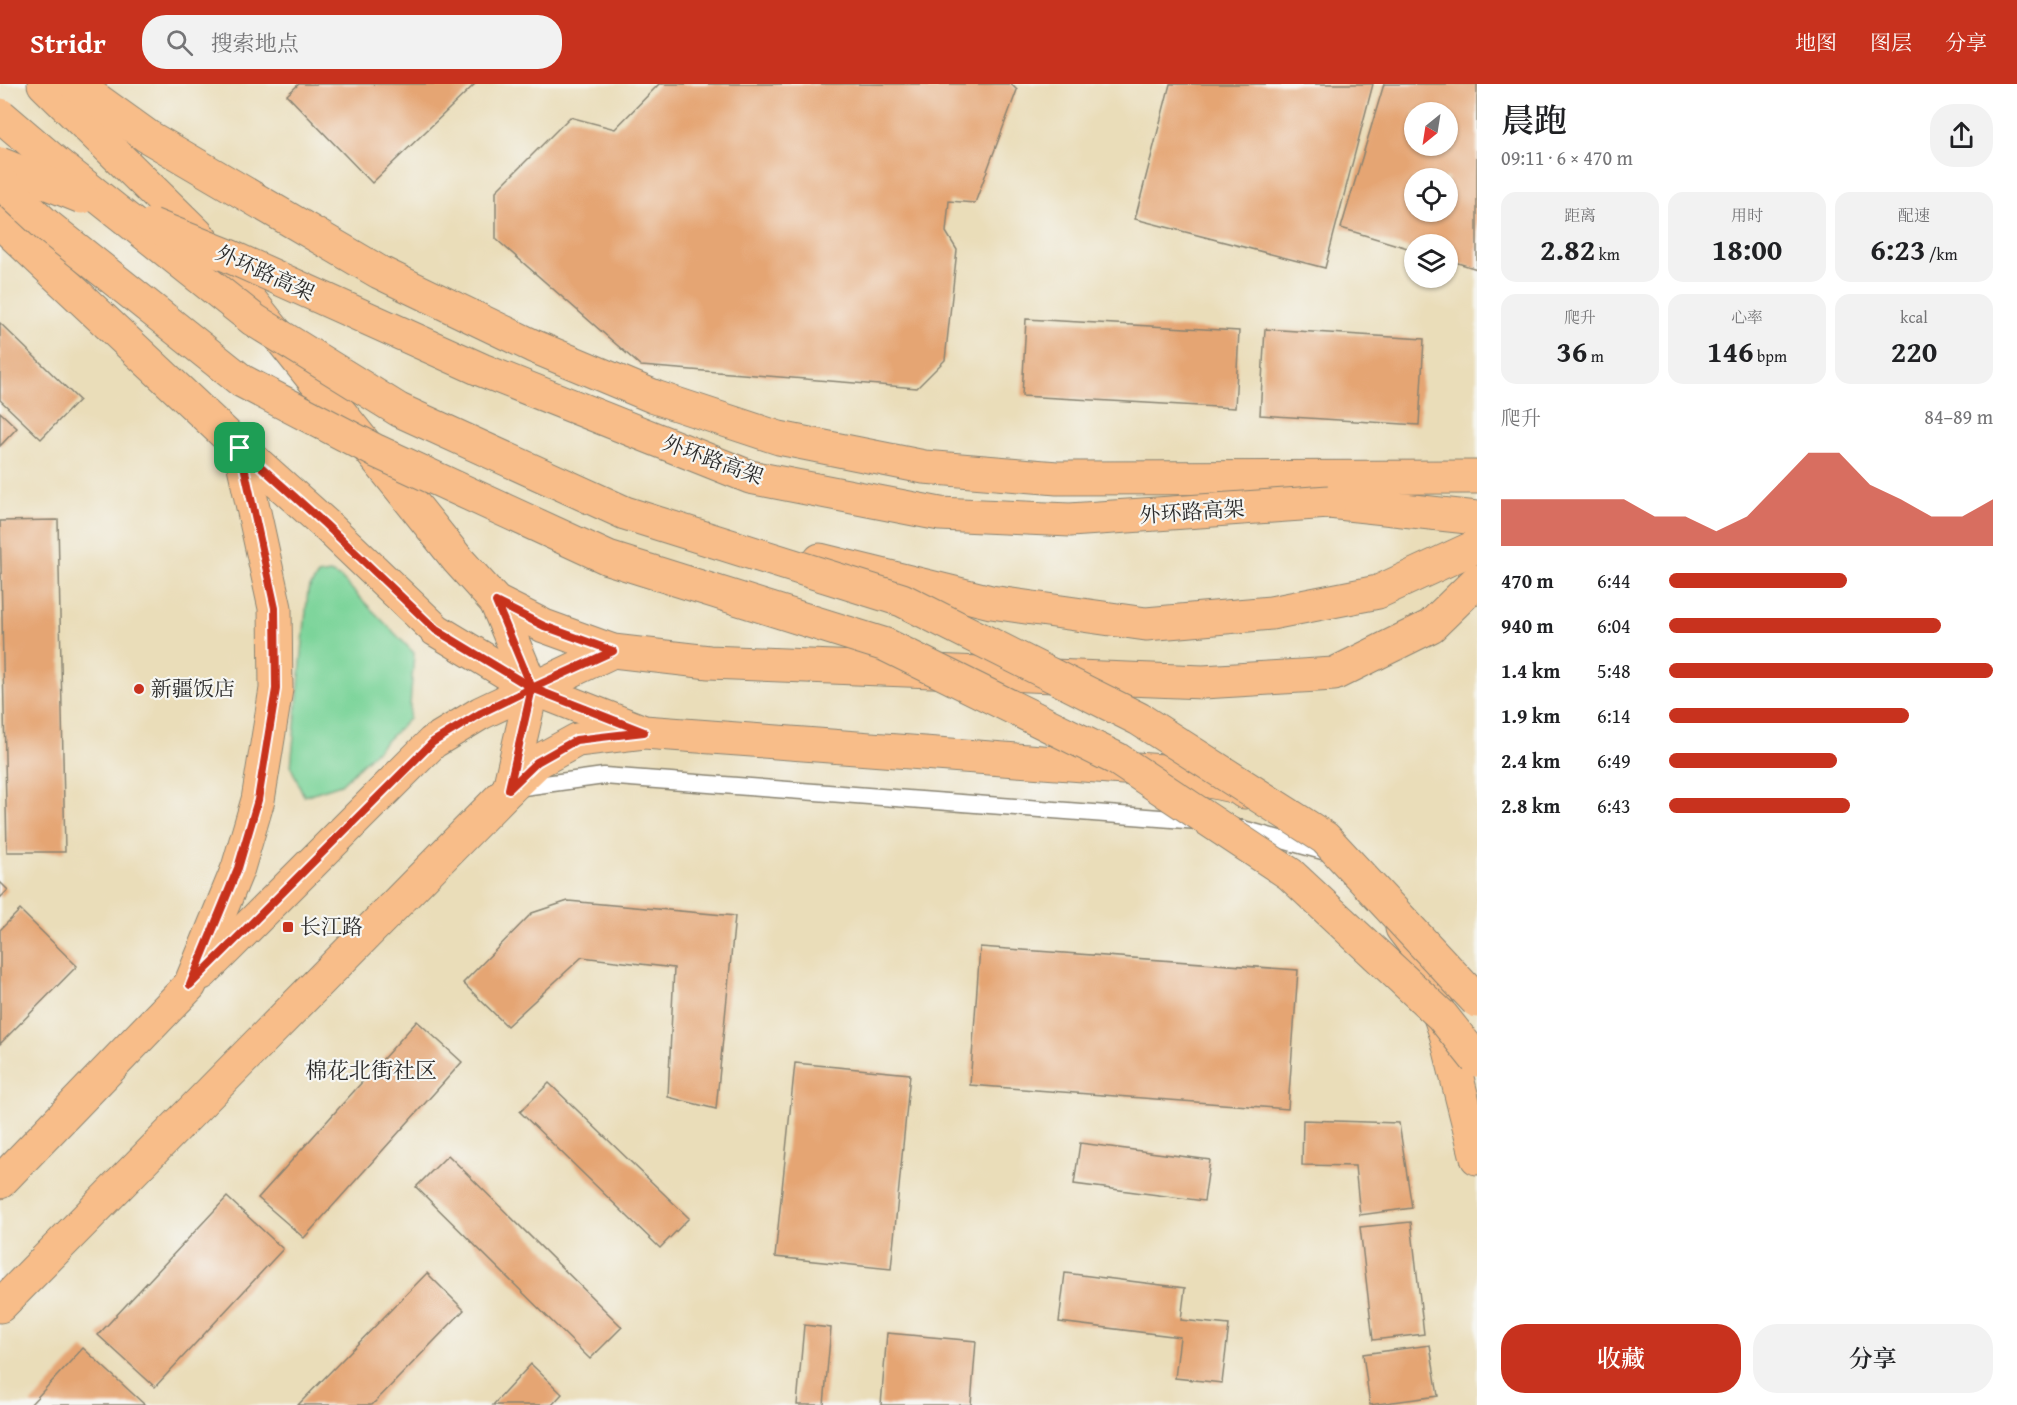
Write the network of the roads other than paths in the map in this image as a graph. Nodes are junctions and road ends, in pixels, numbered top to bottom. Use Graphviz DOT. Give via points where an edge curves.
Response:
graph roads {
  1 [pos="44,84"];
  2 [pos="75,84"];
  3 [pos="0,115"];
  4 [pos="0,164"];
  5 [pos="0,182"];
  6 [pos="0,222"];
  7 [pos="240,448"];
  8 [pos="1477,477"];
  9 [pos="625,513"];
  10 [pos="1477,518"];
  11 [pos="1477,546"];
  12 [pos="1477,581"];
  13 [pos="496,602"];
  14 [pos="613,651"];
  15 [pos="532,688"];
  16 [pos="644,732"];
  17 [pos="509,789"];
  18 [pos="1346,857"];
  19 [pos="190,985"];
  20 [pos="1477,1001"];
  21 [pos="1477,1060"];
  22 [pos="1477,1158"];
  23 [pos="0,1182"];
  24 [pos="0,1306"];
  1 -- 13 [label="main road" via="197,234 458,560"];
  2 -- 8 [label="main road, 外环路高架" via="147,136 379,272 533,346 655,397 779,438 924,467 1057,478"];
  3 -- 9 [label="main road, bridge" via="254,320 399,410"];
  4 -- 10 [label="main road, 外环路高架, bridge" via="229,256 482,370 750,477 940,514 1070,520 1329,502"];
  5 -- 21 [label="main road, bridge" via="46,225 242,381 376,451 608,558 886,645 1117,759 1290,874 1442,1016"];
  6 -- 7 [label="main road"];
  7 -- 15 [label="main road" via="436,630"];
  7 -- 19 [label="main road" via="275,608 276,689 258,800 238,868"];
  9 -- 11 [label="main road, bridge" via="991,602 1146,624 1271,613 1378,592"];
  9 -- 20 [label="main road, bridge" via="902,600 1139,719 1324,838"];
  12 -- 14 [label="main road" via="1431,626 1334,674 1203,682 709,662"];
  13 -- 14 [label="main road" via="544,626"];
  13 -- 15 [label="main road"];
  14 -- 15 [label="main road"];
  15 -- 16 [label="main road"];
  15 -- 17 [label="main road"];
  15 -- 19 [label="main road" via="433,742"];
  16 -- 17 [label="main road" via="576,740 537,762"];
  16 -- 18 [label="main road" via="1163,771 1237,787"];
  17 -- 18 [label="lane" via="604,776 1219,822"];
  17 -- 24 [label="main road"];
  18 -- 22 [label="main road" via="1415,945 1446,1034"];
  19 -- 23 [label="main road"];
}
